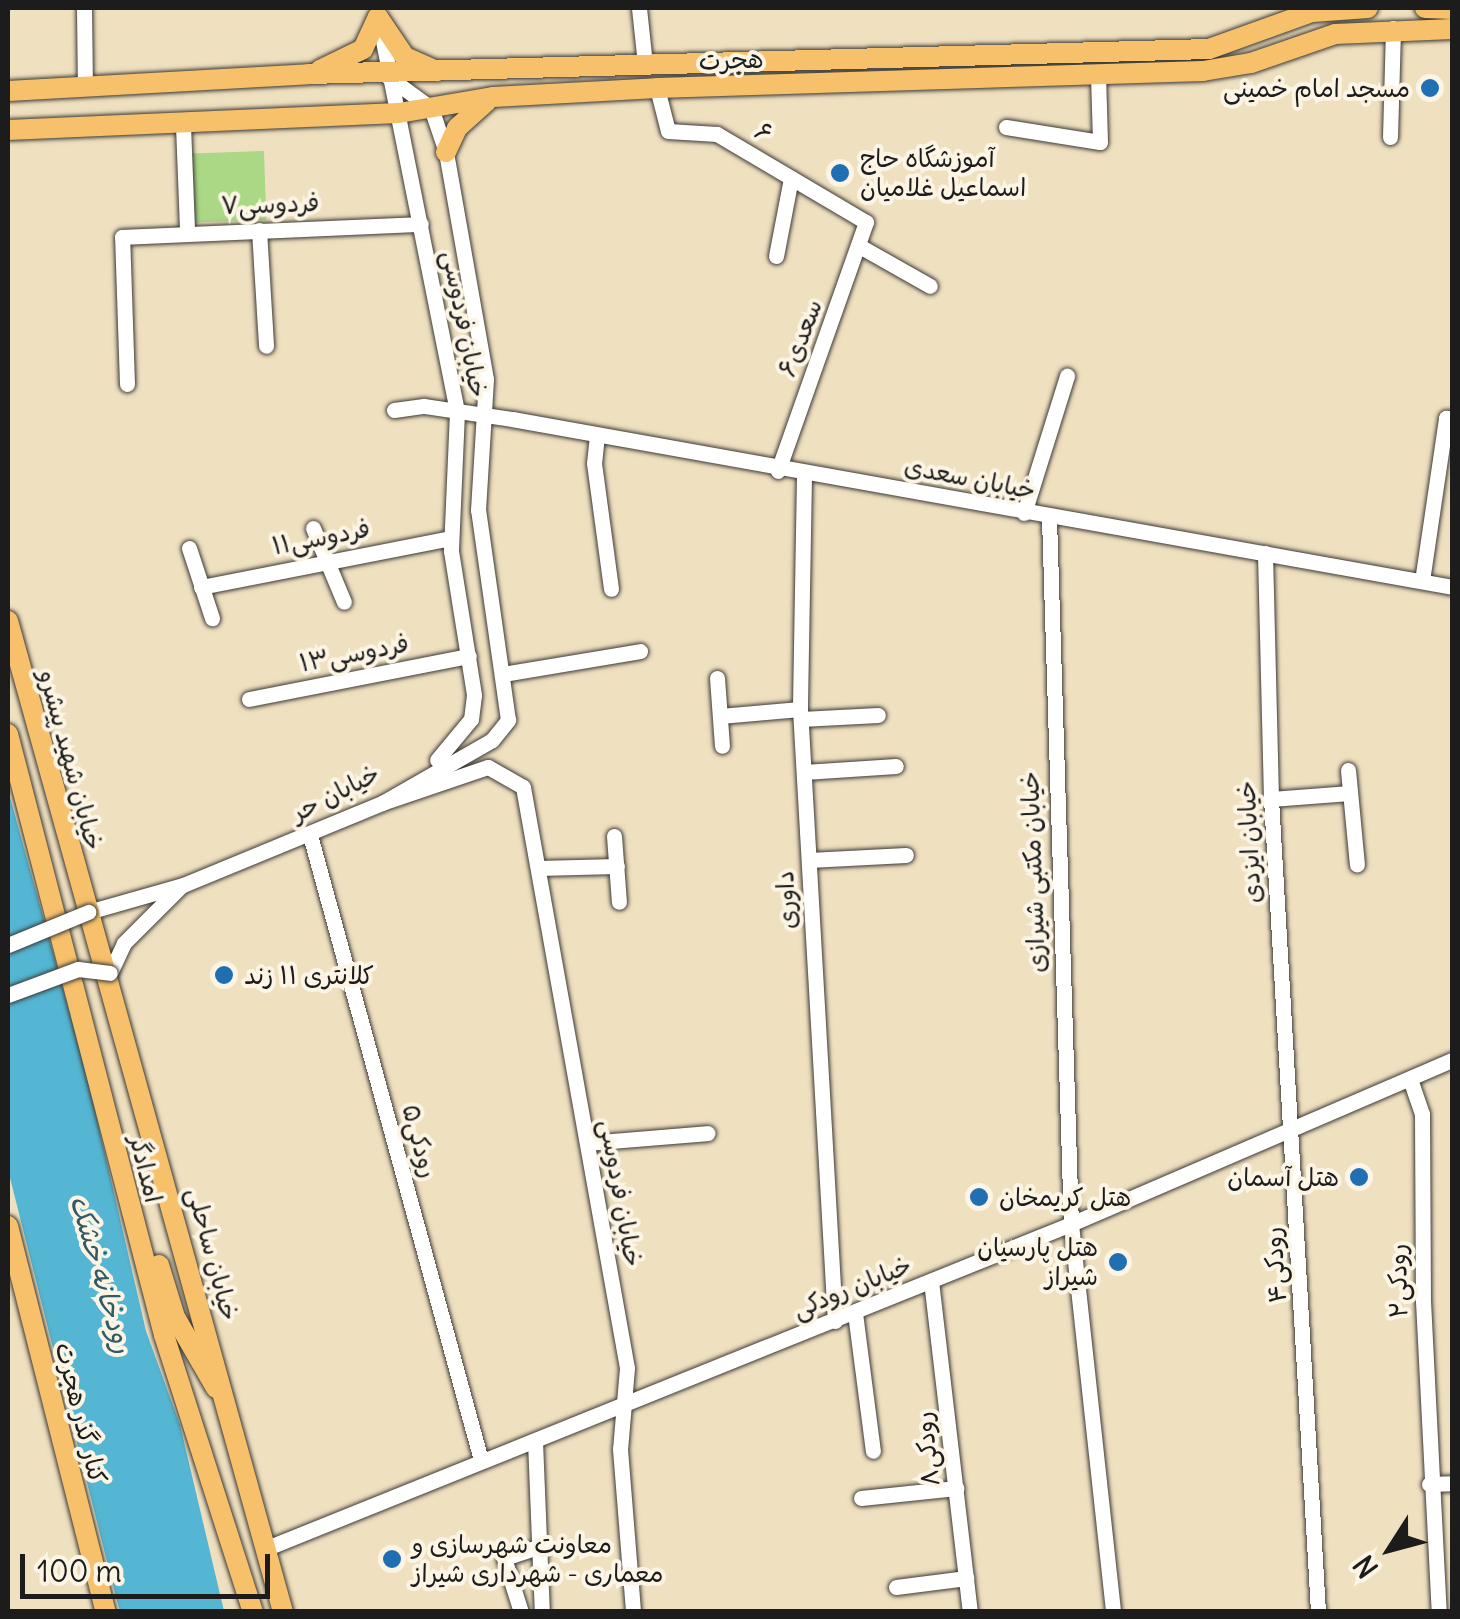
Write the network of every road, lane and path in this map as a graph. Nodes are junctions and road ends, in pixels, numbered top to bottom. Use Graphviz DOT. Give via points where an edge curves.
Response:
graph roads {
  1 [pos="84,8"];
  2 [pos="639,8"];
  3 [pos="1368,8"];
  4 [pos="1425,8"];
  5 [pos="1452,9"];
  6 [pos="1310,10"];
  7 [pos="377,12"];
  8 [pos="1393,28"];
  9 [pos="1452,30"];
  10 [pos="645,64"];
  11 [pos="1098,73"];
  12 [pos="309,74"];
  13 [pos="445,74"];
  14 [pos="387,76"];
  15 [pos="85,87"];
  16 [pos="657,88"];
  17 [pos="11,90"];
  18 [pos="492,97"];
  19 [pos="431,108"];
  20 [pos="398,112"];
  21 [pos="184,125"];
  22 [pos="1006,127"];
  23 [pos="8,130"];
  24 [pos="1390,137"];
  25 [pos="446,152"];
  26 [pos="791,178"];
  27 [pos="866,222"];
  28 [pos="421,224"];
  29 [pos="259,230"];
  30 [pos="187,231"];
  31 [pos="862,247"];
  32 [pos="776,256"];
  33 [pos="930,286"];
  34 [pos="266,346"];
  35 [pos="1067,376"];
  36 [pos="128,384"];
  37 [pos="394,410"];
  38 [pos="456,412"];
  39 [pos="480,414"];
  40 [pos="1449,418"];
  41 [pos="597,435"];
  42 [pos="778,471"];
  43 [pos="804,476"];
  44 [pos="1024,513"];
  45 [pos="1050,518"];
  46 [pos="314,528"];
  47 [pos="450,538"];
  48 [pos="189,548"];
  49 [pos="1265,553"];
  50 [pos="327,561"];
  51 [pos="1422,581"];
  52 [pos="1452,586"];
  53 [pos="201,587"];
  54 [pos="611,589"];
  55 [pos="344,602"];
  56 [pos="212,618"];
  57 [pos="8,620"];
  58 [pos="640,650"];
  59 [pos="469,656"];
  60 [pos="504,674"];
  61 [pos="717,678"];
  62 [pos="249,698"];
  63 [pos="801,714"];
  64 [pos="878,715"];
  65 [pos="720,716"];
  66 [pos="504,732"];
  67 [pos="8,734"];
  68 [pos="722,746"];
  69 [pos="896,766"];
  70 [pos="1348,770"];
  71 [pos="804,772"];
  72 [pos="396,790"];
  73 [pos="1350,793"];
  74 [pos="1271,799"];
  75 [pos="382,802"];
  76 [pos="310,835"];
  77 [pos="614,836"];
  78 [pos="906,855"];
  79 [pos="809,860"];
  80 [pos="1357,865"];
  81 [pos="616,866"];
  82 [pos="538,868"];
  83 [pos="183,884"];
  84 [pos="619,902"];
  85 [pos="88,912"];
  86 [pos="8,945"];
  87 [pos="110,973"];
  88 [pos="8,995"];
  89 [pos="1452,1060"];
  90 [pos="96,1068"];
  91 [pos="1410,1080"];
  92 [pos="1291,1129"];
  93 [pos="708,1134"];
  94 [pos="587,1143"];
  95 [pos="1071,1224"];
  96 [pos="8,1226"];
  97 [pos="931,1282"];
  98 [pos="855,1313"];
  99 [pos="836,1321"];
  100 [pos="627,1406"];
  101 [pos="229,1410"];
  102 [pos="535,1441"];
  103 [pos="873,1450"];
  104 [pos="481,1460"];
  105 [pos="1452,1483"];
  106 [pos="1430,1484"];
  107 [pos="956,1488"];
  108 [pos="861,1498"];
  109 [pos="542,1546"];
  110 [pos="266,1548"];
  111 [pos="966,1578"];
  112 [pos="896,1587"];
  113 [pos="106,1612"];
  114 [pos="253,1612"];
  115 [pos="284,1612"];
  116 [pos="520,1612"];
  117 [pos="542,1612"];
  118 [pos="633,1612"];
  119 [pos="970,1612"];
  120 [pos="1113,1612"];
  121 [pos="1318,1612"];
  122 [pos="1439,1612"];
  1 -- 15 [label="street"];
  2 -- 10 [label="street"];
  3 -- 6 [label="main road, هجرت"];
  4 -- 5 [label="main road"];
  6 -- 10 [label="main road, هجرت" via="1209,49"];
  7 -- 12 [label="main road" via="363,49"];
  7 -- 13 [label="main road" via="406,57"];
  7 -- 14 [label="street, خیابان فردوسی"];
  8 -- 9 [label="main road, هجرت"];
  8 -- 11 [label="main road, هجرت" via="1335,34 1203,71"];
  8 -- 24 [label="street"];
  10 -- 13 [label="main road, هجرت"];
  11 -- 16 [label="main road, هجرت"];
  11 -- 22 [label="street" via="1100,142"];
  12 -- 14 [label="main road, هجرت"];
  12 -- 15 [label="main road, هجرت"];
  13 -- 14 [label="main road, هجرت"];
  14 -- 19 [label="street"];
  14 -- 20 [label="street, خیابان فردوسی"];
  15 -- 17 [label="main road, هجرت"];
  16 -- 18 [label="main road, هجرت"];
  16 -- 26 [label="street, ۶" via="668,131 717,134"];
  18 -- 19 [label="main road, هجرت"];
  18 -- 25 [label="main road" via="457,128"];
  19 -- 20 [label="main road, هجرت"];
  19 -- 25 [label="street, خیابان فردوسی"];
  20 -- 21 [label="main road, هجرت"];
  20 -- 28 [label="street, خیابان فردوسی"];
  21 -- 23 [label="main road, هجرت"];
  21 -- 30 [label="street"];
  25 -- 39 [label="street, خیابان فردوسی" via="486,379"];
  26 -- 27 [label="street, ۶"];
  26 -- 32 [label="street"];
  27 -- 31 [label="street, سعدی۶"];
  28 -- 29 [label="street, فردوسی۷"];
  28 -- 38 [label="street, خیابان فردوسی"];
  29 -- 30 [label="street, فردوسی۷"];
  29 -- 34 [label="street"];
  30 -- 36 [label="street, فردوسی۷" via="122,236"];
  31 -- 33 [label="street"];
  31 -- 42 [label="street, سعدی۶"];
  35 -- 44 [label="street"];
  37 -- 38 [label="street, خیابان سعدی"];
  38 -- 39 [label="street, خیابان سعدی"];
  38 -- 47 [label="street, خیابان فردوسی"];
  39 -- 41 [label="street, خیابان سعدی"];
  39 -- 60 [label="street, خیابان فردوسی" via="478,510"];
  40 -- 51 [label="street"];
  41 -- 42 [label="street, خیابان سعدی"];
  41 -- 54 [label="street" via="594,463"];
  42 -- 43 [label="street, خیابان سعدی"];
  43 -- 44 [label="street, خیابان سعدی"];
  43 -- 63 [label="street, داوری"];
  44 -- 45 [label="street, خیابان سعدی"];
  45 -- 49 [label="street, خیابان سعدی"];
  45 -- 95 [label="street, خیابان مکتبی شیرازی"];
  46 -- 50 [label="street"];
  47 -- 50 [label="street, فردوسی۱۱"];
  47 -- 59 [label="street, خیابان فردوسی"];
  48 -- 53 [label="street"];
  49 -- 51 [label="street, خیابان سعدی"];
  49 -- 74 [label="street, خیابان ایزدی"];
  50 -- 53 [label="street, فردوسی۱۱"];
  50 -- 55 [label="street"];
  51 -- 52 [label="street, خیابان سعدی"];
  53 -- 56 [label="street"];
  57 -- 85 [label="main road, خیابان شهید پیشرو"];
  58 -- 60 [label="street"];
  59 -- 62 [label="street, فردوسی۱۳"];
  59 -- 72 [label="street, خیابان فردوسی" via="471,719 452,750"];
  60 -- 66 [label="street, خیابان فردوسی"];
  61 -- 65 [label="street"];
  63 -- 64 [label="street"];
  63 -- 65 [label="street"];
  63 -- 71 [label="street, داوری"];
  65 -- 68 [label="street"];
  66 -- 72 [label="street, خیابان حر"];
  67 -- 90 [label="main road, امدادگر"];
  69 -- 71 [label="street"];
  70 -- 73 [label="street"];
  71 -- 79 [label="street, داوری"];
  72 -- 75 [label="street, خیابان حر"];
  73 -- 74 [label="street"];
  73 -- 80 [label="street"];
  74 -- 92 [label="street, خیابان ایزدی"];
  75 -- 76 [label="street, خیابان حر"];
  75 -- 82 [label="street, خیابان فردوسی" via="488,767 523,787"];
  76 -- 83 [label="street, خیابان حر"];
  76 -- 104 [label="street, رودکی۵"];
  77 -- 81 [label="street"];
  78 -- 79 [label="street"];
  79 -- 99 [label="street, داوری"];
  81 -- 82 [label="street"];
  81 -- 84 [label="street"];
  82 -- 94 [label="street, خیابان فردوسی"];
  83 -- 85 [label="street, خیابان حر"];
  83 -- 87 [label="street, خیابان حر" via="124,942"];
  85 -- 86 [label="street, خیابان حر, bridge"];
  85 -- 87 [label="main road, خیابان ساحلی"];
  87 -- 88 [label="street, bridge" via="78,969"];
  87 -- 101 [label="main road, خیابان ساحلی"];
  89 -- 91 [label="street, خیابان رودکی"];
  90 -- 101 [label="main road" via="175,1317"];
  90 -- 114 [label="main road, امدادگر" via="164,1335"];
  91 -- 92 [label="street, خیابان رودکی"];
  91 -- 106 [label="street, رودکی۲" via="1422,1114"];
  92 -- 95 [label="street, خیابان رودکی"];
  92 -- 121 [label="street, رودکی۴"];
  93 -- 94 [label="street"];
  94 -- 100 [label="street, خیابان فردوسی" via="627,1368"];
  95 -- 97 [label="street, خیابان رودکی"];
  95 -- 120 [label="street, خیابان مکتبی شیرازی"];
  96 -- 113 [label="main road, کنار گذر هجرت"];
  97 -- 98 [label="street, خیابان رودکی"];
  97 -- 107 [label="street, رودکی۸"];
  98 -- 99 [label="street, خیابان رودکی"];
  98 -- 103 [label="street"];
  99 -- 100 [label="street, خیابان رودکی"];
  100 -- 102 [label="street, خیابان رودکی"];
  100 -- 118 [label="street, خیابان فردوسی" via="620,1448"];
  101 -- 110 [label="main road, خیابان ساحلی"];
  102 -- 104 [label="street, خیابان رودکی"];
  102 -- 109 [label="street"];
  104 -- 110 [label="street, خیابان رودکی"];
  105 -- 106 [label="street"];
  106 -- 122 [label="street, رودکی۲"];
  107 -- 108 [label="street"];
  107 -- 111 [label="street, رودکی۸"];
  109 -- 116 [label="street" via="504,1558"];
  109 -- 117 [label="street"];
  110 -- 115 [label="main road, خیابان ساحلی"];
  111 -- 112 [label="street"];
  111 -- 119 [label="street, رودکی۸"];
}
